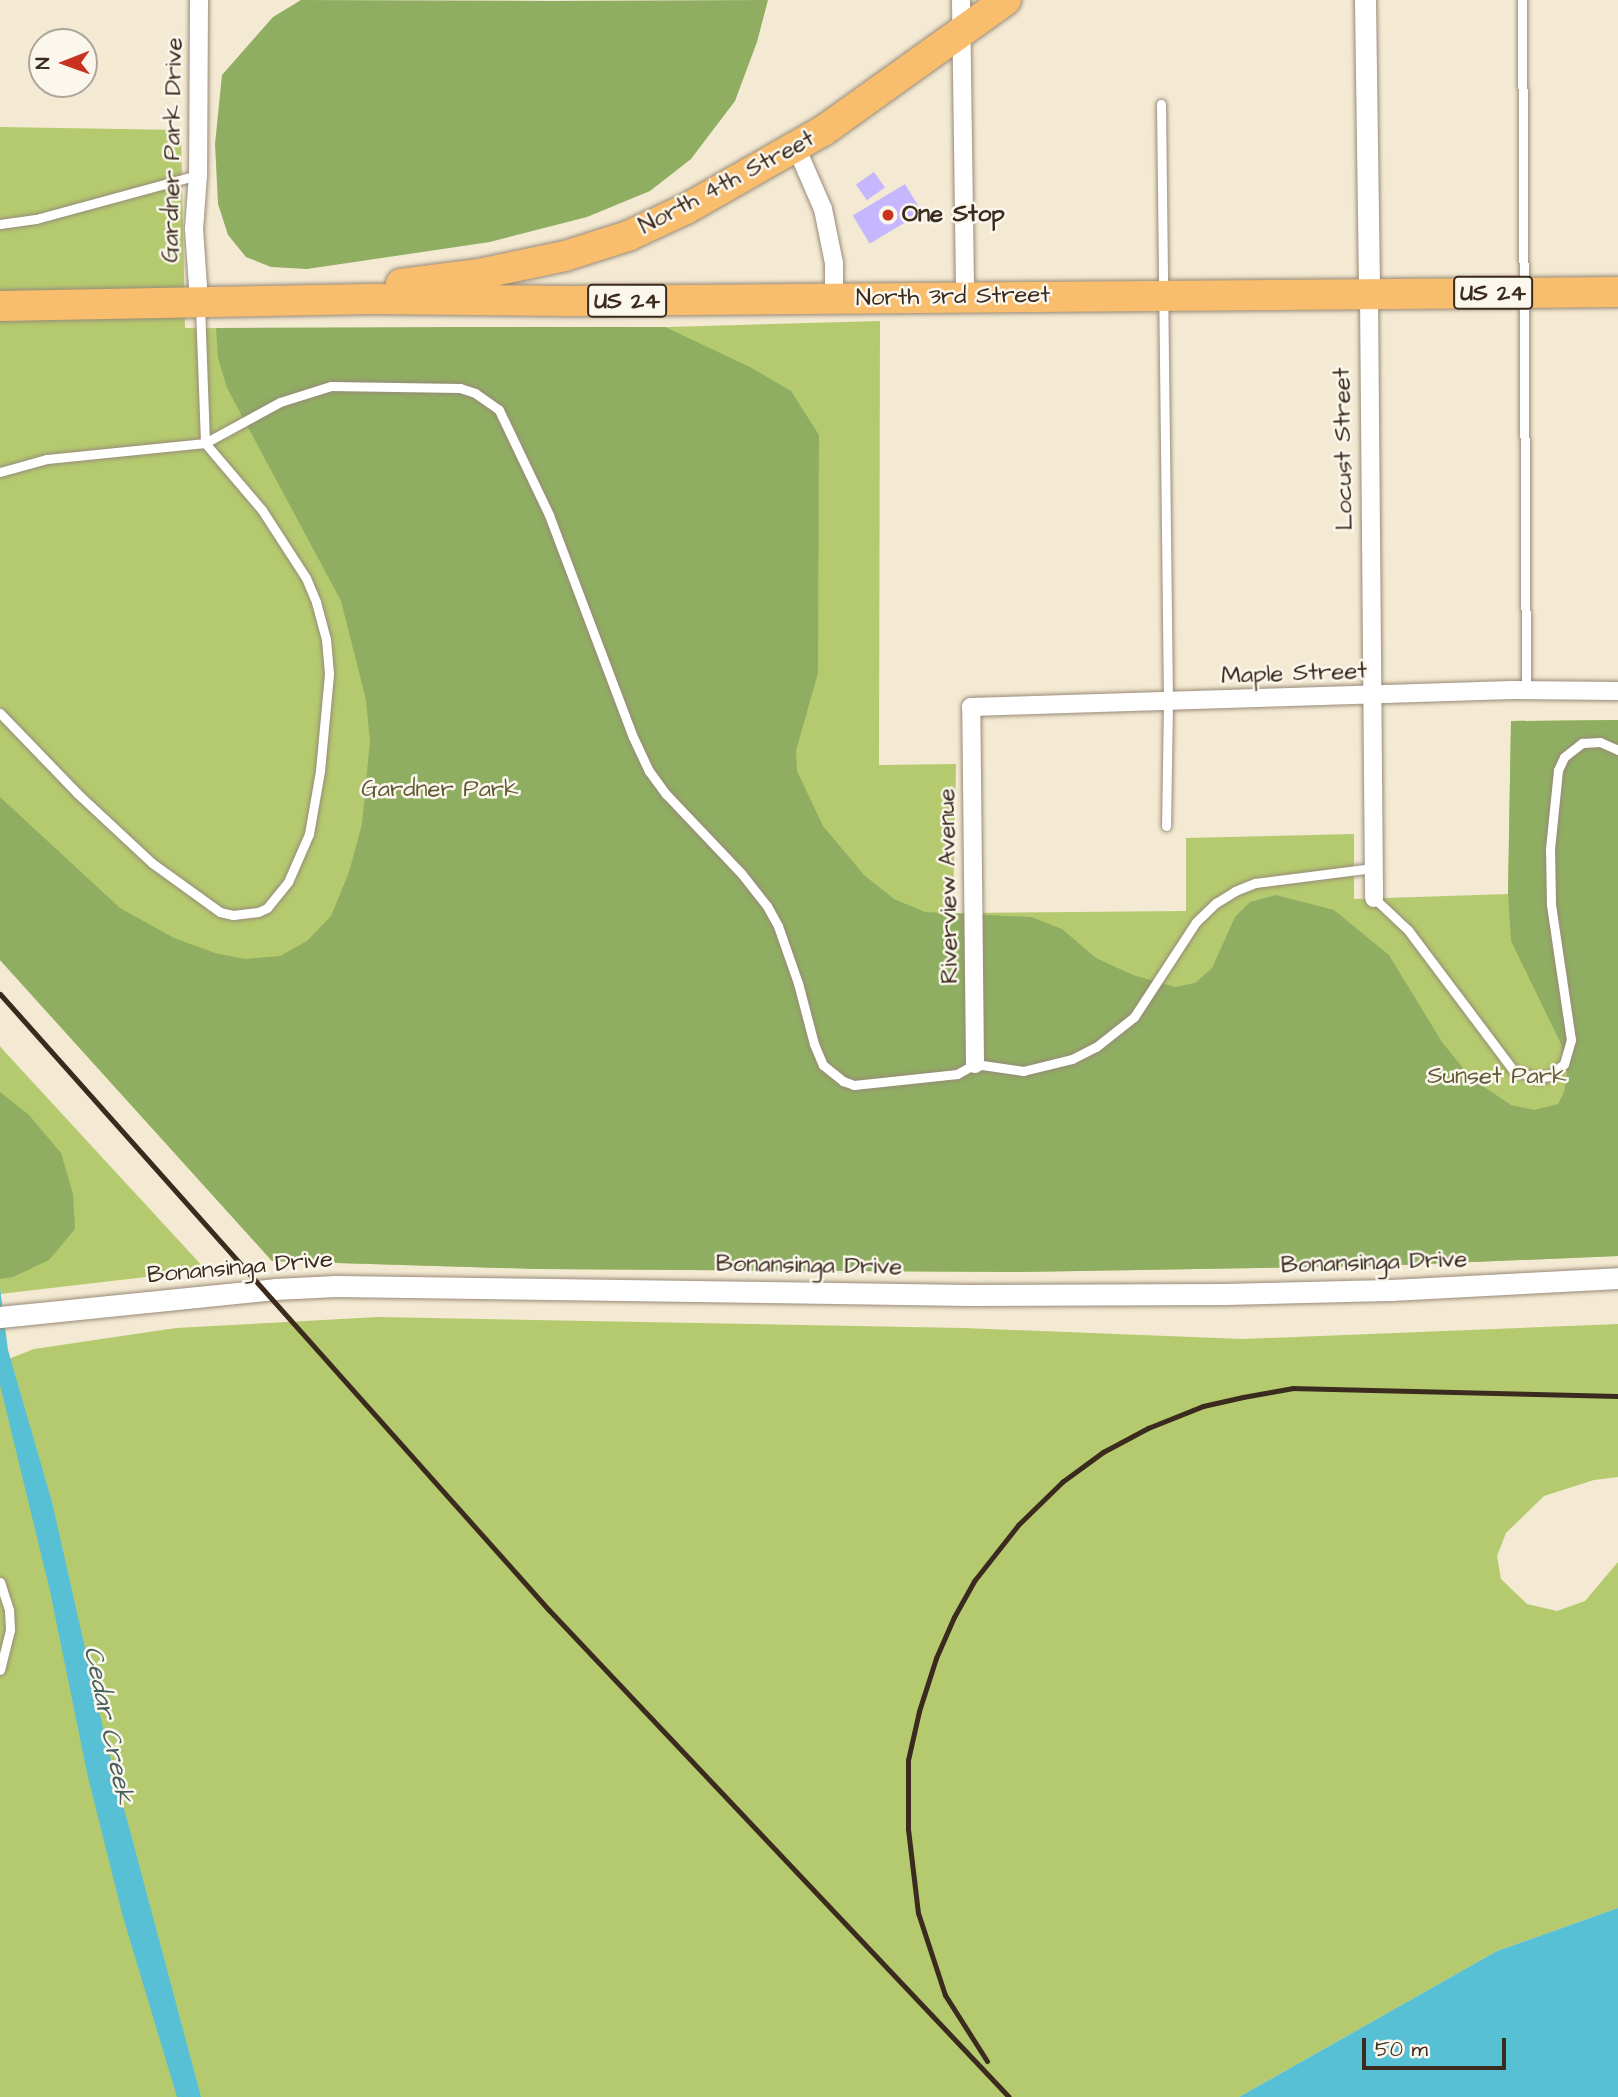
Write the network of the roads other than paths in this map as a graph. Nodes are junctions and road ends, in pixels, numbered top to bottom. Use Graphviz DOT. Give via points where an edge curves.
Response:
graph roads {
  1 [pos="199,0"];
  2 [pos="1006,0"];
  3 [pos="1365,0"];
  4 [pos="1522,0"];
  5 [pos="962,14"];
  6 [pos="1161,104"];
  7 [pos="796,147"];
  8 [pos="198,175"];
  9 [pos="0,224"];
  10 [pos="1618,292"];
  11 [pos="1525,293"];
  12 [pos="1165,295"];
  13 [pos="1369,295"];
  14 [pos="965,296"];
  15 [pos="834,298"];
  16 [pos="200,300"];
  17 [pos="288,300"];
  18 [pos="0,306"];
  19 [pos="205,443"];
  20 [pos="0,471"];
  21 [pos="1526,690"];
  22 [pos="1618,691"];
  23 [pos="1373,696"];
  24 [pos="1168,702"];
  25 [pos="971,707"];
  26 [pos="0,713"];
  27 [pos="1618,750"];
  28 [pos="1166,826"];
  29 [pos="1373,868"];
  30 [pos="1374,898"];
  31 [pos="975,1063"];
  32 [pos="1618,1278"];
  33 [pos="0,1317"];
  34 [pos="0,1582"];
  35 [pos="4,1606"];
  36 [pos="0,1670"];
  1 -- 8 [label="street, Gardner Park Drive"];
  2 -- 5 [label="highway, North 4th Street / US 24"];
  3 -- 13 [label="street, Locust Street"];
  4 -- 11 [label="lane"];
  5 -- 7 [label="highway, North 4th Street / US 24" via="823,131"];
  5 -- 14 [label="street"];
  6 -- 12 [label="lane"];
  7 -- 15 [label="street" via="823,209 834,263"];
  7 -- 17 [label="highway, North 4th Street / US 24" via="686,209 628,236 565,256 479,274"];
  8 -- 9 [label="lane" via="36,219"];
  8 -- 16 [label="street, Gardner Park Drive" via="194,229"];
  10 -- 11 [label="highway, North 3rd Street / US 24"];
  11 -- 13 [label="highway, North 3rd Street / US 24"];
  11 -- 21 [label="lane"];
  12 -- 13 [label="highway, North 3rd Street / US 24"];
  12 -- 14 [label="highway, North 3rd Street / US 24"];
  12 -- 24 [label="lane"];
  13 -- 23 [label="street, Locust Street"];
  14 -- 15 [label="highway, North 3rd Street / US 24"];
  15 -- 17 [label="highway, North 3rd Street / US 24"];
  16 -- 17 [label="highway, US 24"];
  16 -- 18 [label="highway, US 24"];
  16 -- 19 [label="lane"];
  19 -- 20 [label="lane" via="47,459"];
  19 -- 26 [label="lane" via="262,510 306,578 326,639 327,708 309,834 276,898 258,912 233,915 220,912 180,886 77,793"];
  19 -- 31 [label="lane" via="280,402 331,386 448,386 489,401 506,421 549,515 649,771 767,906 794,972 823,1065 854,1085 957,1074"];
  21 -- 22 [label="street, Maple Street"];
  21 -- 23 [label="street, Maple Street"];
  23 -- 24 [label="street, Maple Street"];
  23 -- 29 [label="street, Locust Street"];
  24 -- 25 [label="street, Maple Street"];
  24 -- 28 [label="lane"];
  25 -- 31 [label="street, Riverview Avenue"];
  27 -- 30 [label="lane" via="1600,741 1582,743 1564,757 1558,770 1550,849 1551,904 1571,1040 1564,1064 1549,1076 1536,1078 1514,1070 1408,930"];
  29 -- 30 [label="street, Locust Street"];
  29 -- 31 [label="lane" via="1255,883 1235,891 1196,922 1134,1017 1096,1047 1052,1066 1023,1071"];
  32 -- 33 [label="street, Bonansinga Drive" via="1211,1294 336,1286"];
  34 -- 35 [label="lane"];
  35 -- 36 [label="lane" via="10,1630"];
}
